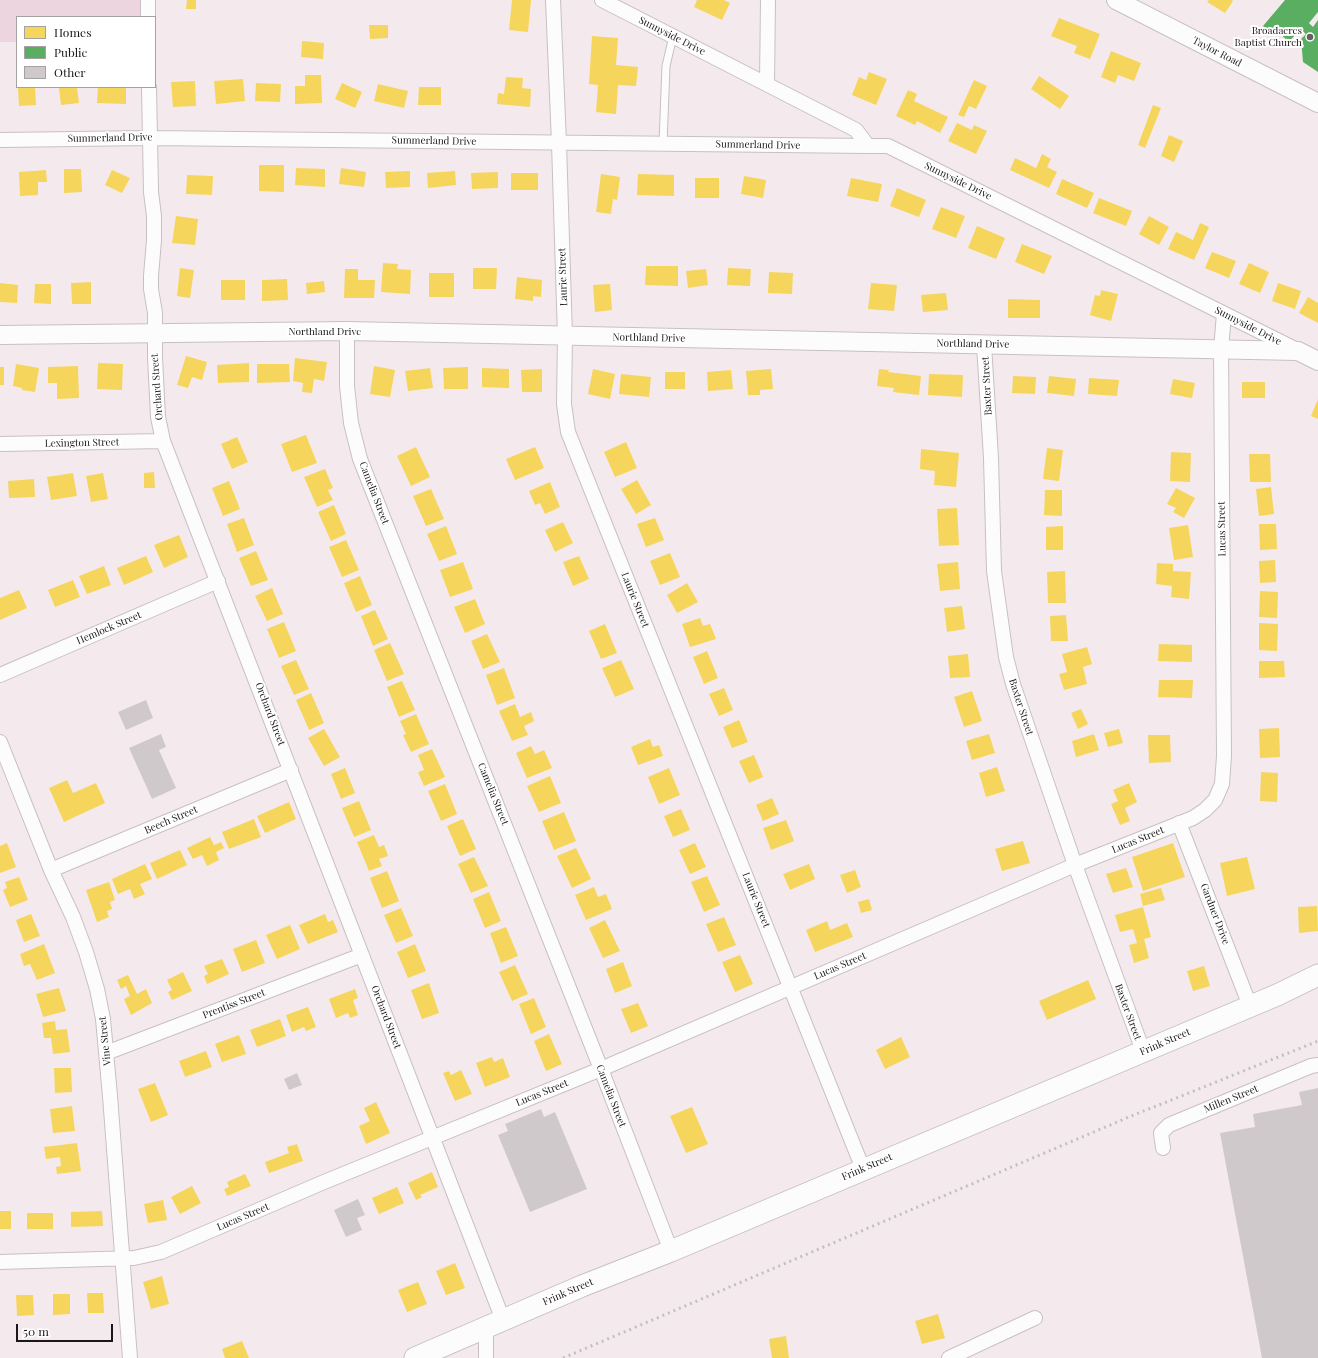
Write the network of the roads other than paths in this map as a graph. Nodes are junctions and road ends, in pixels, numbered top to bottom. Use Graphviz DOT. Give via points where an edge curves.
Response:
graph roads {
  1 [pos="148,0"];
  2 [pos="553,0"];
  3 [pos="602,0"];
  4 [pos="768,0"];
  5 [pos="1116,0"];
  6 [pos="148,16"];
  7 [pos="673,36"];
  8 [pos="767,84"];
  9 [pos="149,88"];
  10 [pos="1318,103"];
  11 [pos="150,138"];
  12 [pos="0,140"];
  13 [pos="560,143"];
  14 [pos="663,144"];
  15 [pos="868,146"];
  16 [pos="1224,314"];
  17 [pos="347,331"];
  18 [pos="154,333"];
  19 [pos="0,335"];
  20 [pos="565,336"];
  21 [pos="984,345"];
  22 [pos="1221,349"];
  23 [pos="1298,351"];
  24 [pos="1318,361"];
  25 [pos="164,441"];
  26 [pos="0,444"];
  27 [pos="218,581"];
  28 [pos="0,675"];
  29 [pos="0,742"];
  30 [pos="290,770"];
  31 [pos="1179,823"];
  32 [pos="1075,865"];
  33 [pos="51,870"];
  34 [pos="362,955"];
  35 [pos="1318,975"];
  36 [pos="791,987"];
  37 [pos="1250,1006"];
  38 [pos="1143,1051"];
  39 [pos="106,1053"];
  40 [pos="1318,1064"];
  41 [pos="601,1069"];
  42 [pos="433,1138"];
  43 [pos="1163,1148"];
  44 [pos="863,1169"];
  45 [pos="670,1251"];
  46 [pos="122,1258"];
  47 [pos="0,1262"];
  48 [pos="1035,1318"];
  49 [pos="494,1324"];
  50 [pos="130,1358"];
  51 [pos="415,1358"];
  52 [pos="486,1358"];
  53 [pos="949,1358"];
  1 -- 6 [label="street"];
  2 -- 13 [label="street, Laurie Street"];
  3 -- 7 [label="street, Sunnyside Drive"];
  4 -- 8 [label="street"];
  5 -- 10 [label="street, Taylor Road"];
  7 -- 8 [label="street, Sunnyside Drive"];
  7 -- 14 [label="lane" via="666,66"];
  8 -- 15 [label="street, Sunnyside Drive" via="856,130"];
  9 -- 11 [label="street, Orchard Street"];
  11 -- 12 [label="street, Summerland Drive"];
  11 -- 13 [label="street, Summerland Drive"];
  11 -- 18 [label="street, Orchard Street" via="154,216 151,276 155,313"];
  13 -- 14 [label="street, Summerland Drive"];
  13 -- 20 [label="street, Laurie Street"];
  14 -- 15 [label="street, Summerland Drive"];
  15 -- 16 [label="street, Sunnyside Drive" via="888,146"];
  16 -- 22 [label="street, Lucas Street"];
  16 -- 23 [label="street, Sunnyside Drive"];
  17 -- 18 [label="street, Northland Drive"];
  17 -- 20 [label="street, Northland Drive"];
  17 -- 41 [label="street, Camelia Street" via="347,386 351,423 360,460"];
  18 -- 19 [label="street, Northland Drive"];
  18 -- 25 [label="street, Orchard Street" via="158,417"];
  20 -- 21 [label="street, Northland Drive"];
  20 -- 36 [label="street, Laurie Street" via="565,418 573,446"];
  21 -- 22 [label="street, Northland Drive"];
  21 -- 32 [label="street, Baxter Street" via="994,571 1006,657"];
  22 -- 23 [label="street, Northland Drive"];
  22 -- 31 [label="street, Lucas Street" via="1224,756 1222,784 1215,800 1205,810"];
  23 -- 24 [label="street, Sunnyside Drive"];
  25 -- 26 [label="street, Lexington Street"];
  25 -- 27 [label="street, Orchard Street"];
  27 -- 28 [label="street, Hemlock Street"];
  27 -- 30 [label="street, Orchard Street"];
  29 -- 33 [label="street, Vine Street"];
  30 -- 33 [label="street, Beech Street"];
  30 -- 34 [label="street, Orchard Street"];
  31 -- 32 [label="street, Lucas Street"];
  31 -- 37 [label="street, Gardner Drive"];
  32 -- 36 [label="street, Lucas Street"];
  32 -- 38 [label="street, Baxter Street"];
  33 -- 39 [label="street, Vine Street" via="86,952 103,1019"];
  34 -- 39 [label="street, Prentiss Street"];
  34 -- 42 [label="street, Orchard Street"];
  35 -- 37 [label="main road, Frink Street"];
  36 -- 41 [label="street, Lucas Street"];
  36 -- 44 [label="street, Laurie Street"];
  37 -- 38 [label="main road, Frink Street"];
  38 -- 44 [label="main road, Frink Street"];
  39 -- 46 [label="street, Vine Street"];
  40 -- 43 [label="street, Millen Street" via="1169,1125 1161,1133"];
  41 -- 42 [label="street, Lucas Street"];
  41 -- 45 [label="street, Camelia Street"];
  42 -- 46 [label="street, Lucas Street" via="161,1252"];
  42 -- 49 [label="street, Orchard Street"];
  44 -- 45 [label="main road, Frink Street"];
  45 -- 49 [label="main road, Frink Street"];
  46 -- 47 [label="street, Lucas Street"];
  46 -- 50 [label="street, Vine Street"];
  48 -- 53 [label="street"];
  49 -- 51 [label="main road, Frink Street"];
  49 -- 52 [label="street"];
}
